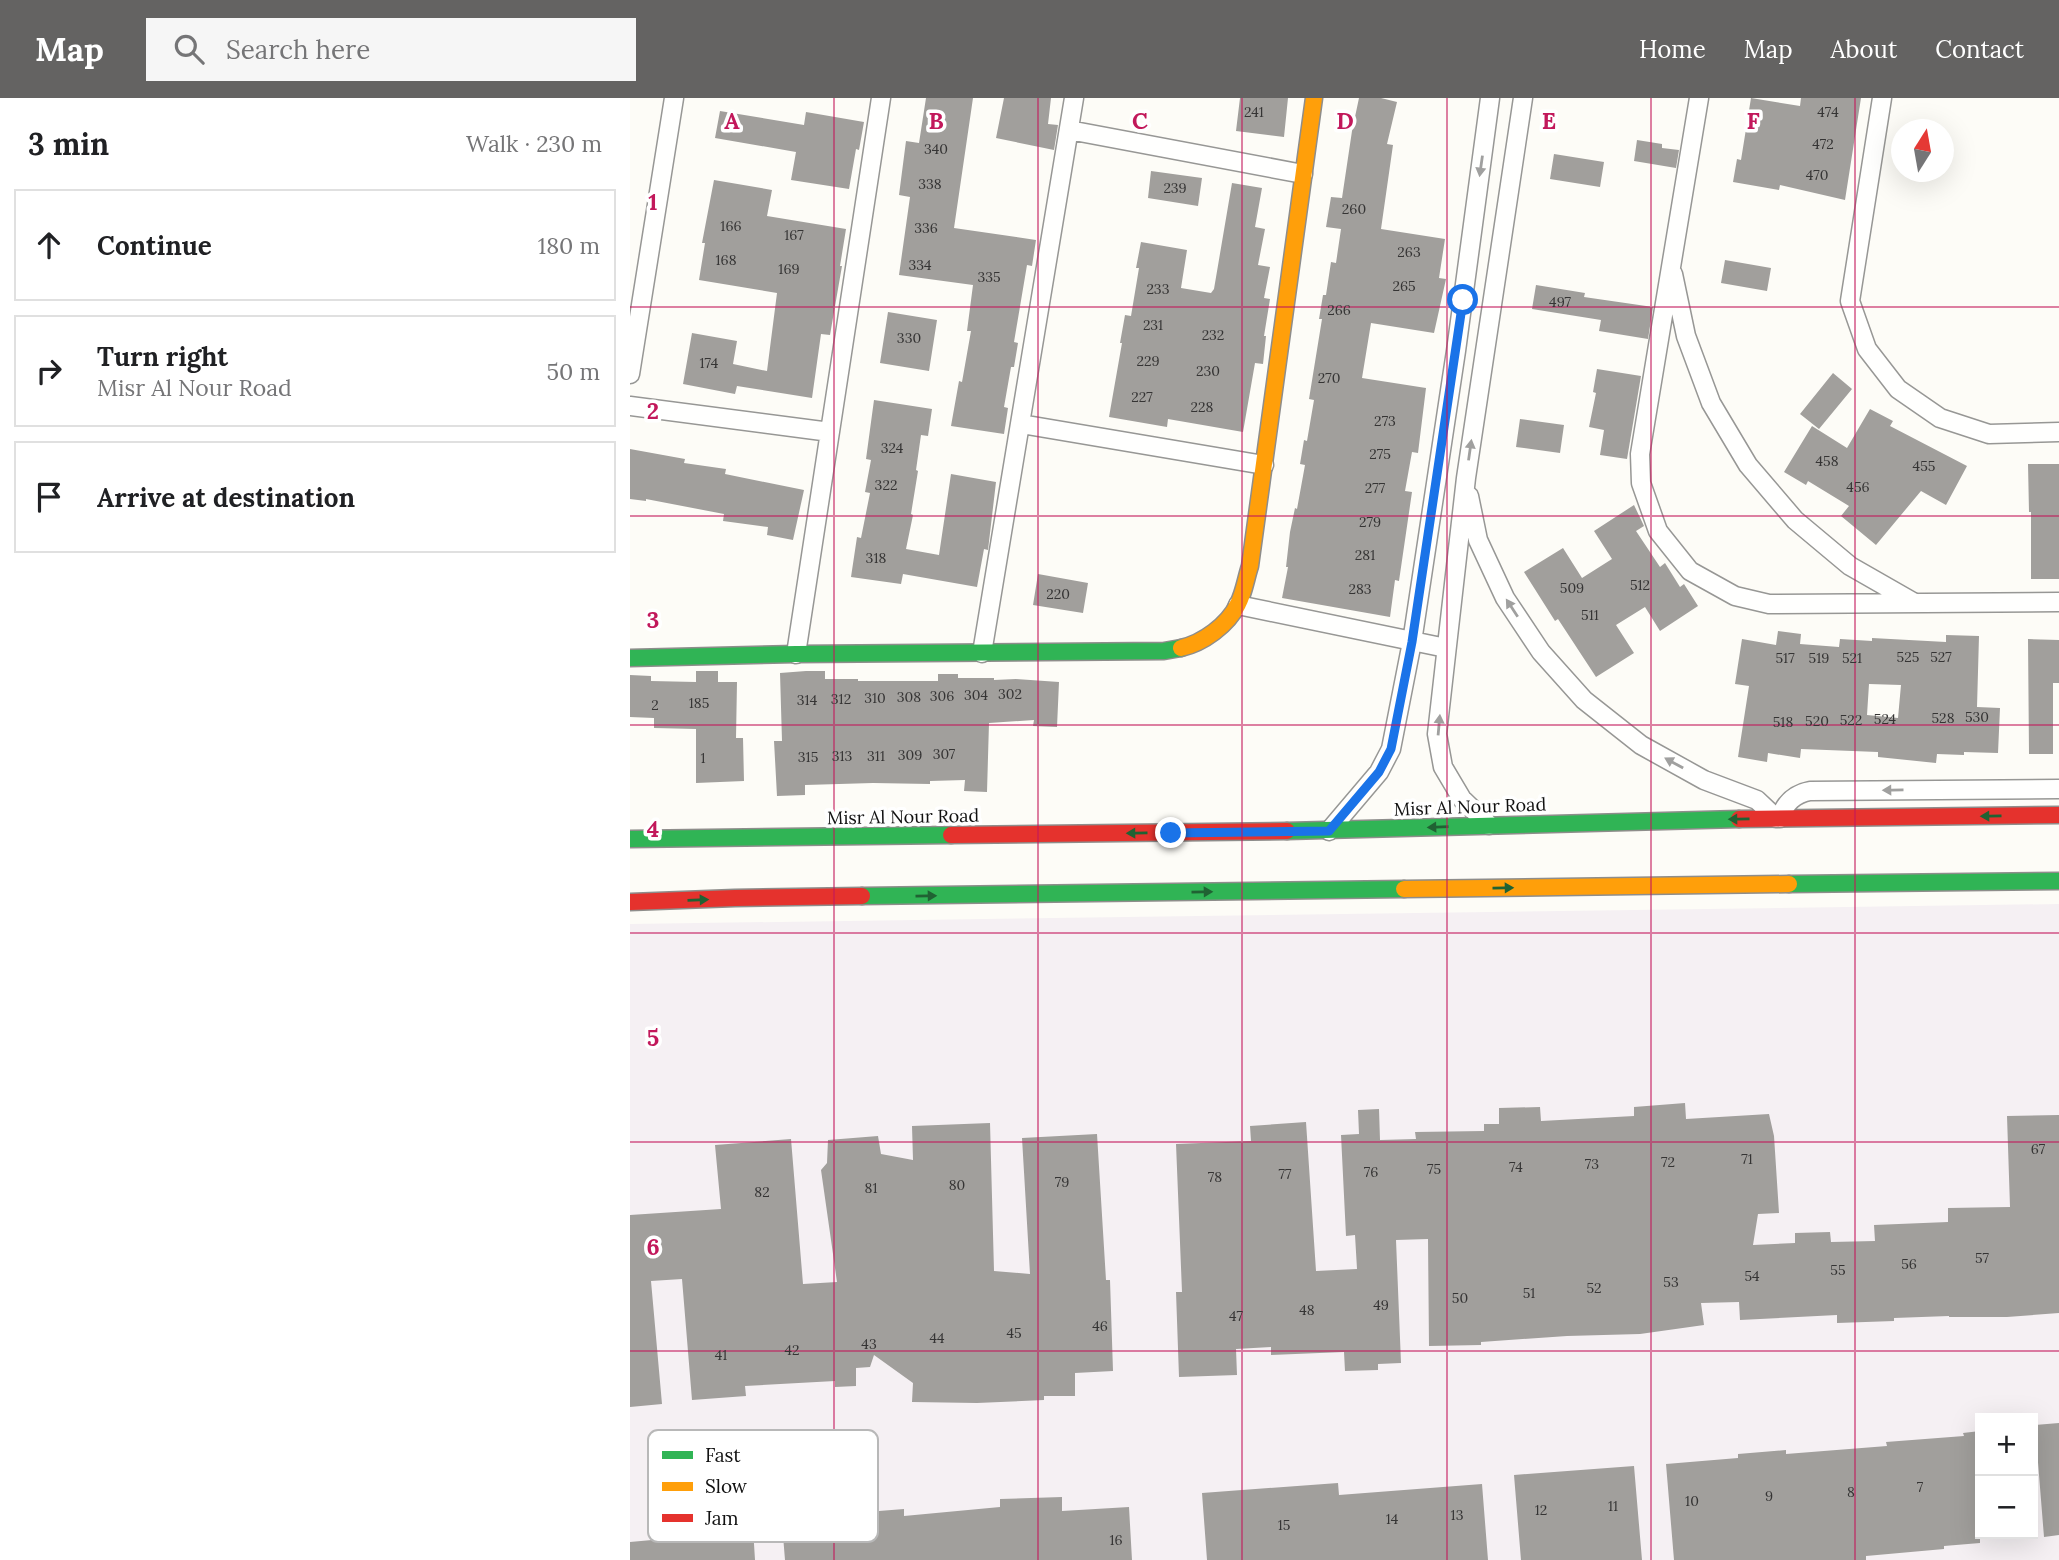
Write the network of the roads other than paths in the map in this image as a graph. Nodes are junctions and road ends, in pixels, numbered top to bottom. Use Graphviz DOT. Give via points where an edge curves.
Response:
graph roads {
  1 [pos="674,98"];
  2 [pos="880,98"];
  3 [pos="1074,98"];
  4 [pos="1314,98"];
  5 [pos="1490,98"];
  6 [pos="1523,98"];
  7 [pos="1699,98"];
  8 [pos="1882,98"];
  9 [pos="1069,130"];
  10 [pos="1303,174"];
  11 [pos="1671,265"];
  12 [pos="1463,300"];
  13 [pos="1491,304"];
  14 [pos="630,374"];
  15 [pos="630,405"];
  16 [pos="1021,424"];
  17 [pos="830,432"];
  18 [pos="2059,432"];
  19 [pos="1264,465"];
  20 [pos="1466,478"];
  21 [pos="1913,602"];
  22 [pos="2059,602"];
  23 [pos="1238,605"];
  24 [pos="1412,642"];
  25 [pos="1446,648"];
  26 [pos="982,653"];
  27 [pos="796,654"];
  28 [pos="630,658"];
  29 [pos="2059,789"];
  30 [pos="2059,816"];
  31 [pos="1778,818"];
  32 [pos="1489,825"];
  33 [pos="1329,831"];
  34 [pos="630,839"];
  35 [pos="2059,881"];
  36 [pos="630,902"];
  1 -- 14 [label="street"];
  2 -- 17 [label="street"];
  3 -- 9 [label="street"];
  4 -- 10 [label="street"];
  5 -- 12 [label="street, one-way"];
  6 -- 13 [label="street"];
  7 -- 11 [label="street"];
  8 -- 18 [label="street" via="1850,301 1867,349 1899,389 1940,418 1989,433"];
  9 -- 10 [label="street"];
  9 -- 16 [label="street"];
  10 -- 19 [label="street"];
  11 -- 21 [label="street" via="1686,336 1711,403 1748,465 1795,520 1850,566"];
  11 -- 21 [label="street" via="1640,454 1641,483 1658,531 1690,571 1735,596 1769,604"];
  12 -- 13 [label="street"];
  12 -- 24 [label="street"];
  20 -- 13 [label="street, one-way"];
  15 -- 17 [label="street"];
  16 -- 19 [label="street"];
  16 -- 26 [label="street"];
  17 -- 27 [label="street"];
  19 -- 23 [label="street" via="1250,566"];
  20 -- 25 [label="street"];
  31 -- 20 [label="street, one-way" via="1757,800 1704,780 1641,745 1584,700 1541,652 1506,598 1478,540"];
  21 -- 22 [label="street"];
  23 -- 24 [label="street"];
  23 -- 26 [label="street" via="1219,628 1194,645 1164,651"];
  24 -- 25 [label="street"];
  24 -- 33 [label="street" via="1391,749 1379,772"];
  32 -- 25 [label="street, one-way" via="1462,799 1443,766 1437,734"];
  26 -- 27 [label="street"];
  27 -- 28 [label="street"];
  29 -- 31 [label="street, one-way" via="1810,791 1787,802"];
  30 -- 31 [label="street, Misr Al Nour Road, one-way"];
  31 -- 32 [label="street, Misr Al Nour Road, one-way"];
  32 -- 33 [label="street, Misr Al Nour Road, one-way"];
  33 -- 34 [label="street, Misr Al Nour Road, one-way"];
  36 -- 35 [label="street, one-way"];
}
